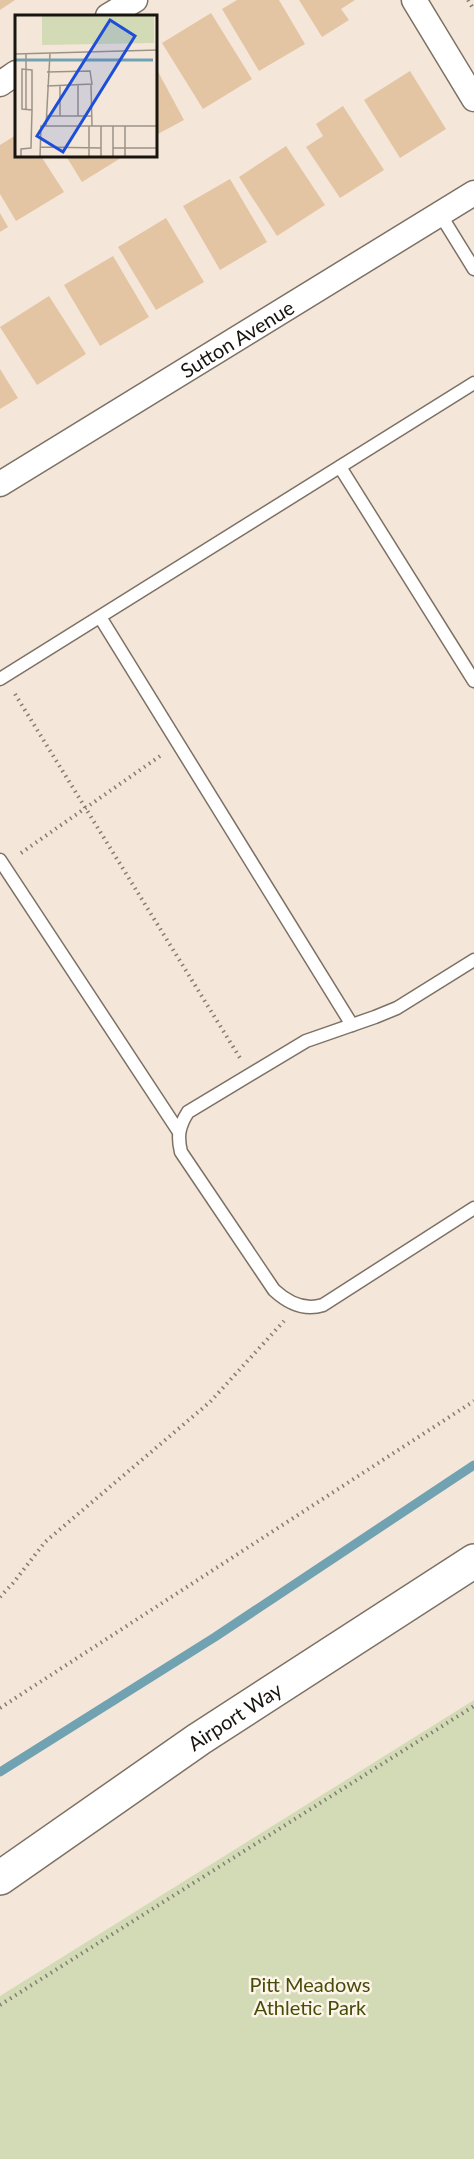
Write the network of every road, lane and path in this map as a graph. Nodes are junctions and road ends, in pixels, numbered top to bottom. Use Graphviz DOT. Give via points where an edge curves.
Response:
graph roads {
  1 [pos="135,0"];
  2 [pos="414,0"];
  3 [pos="468,0"];
  4 [pos="474,10"];
  5 [pos="110,15"];
  6 [pos="15,74"];
  7 [pos="0,84"];
  8 [pos="474,99"];
  9 [pos="474,193"];
  10 [pos="440,214"];
  11 [pos="474,269"];
  12 [pos="474,383"];
  13 [pos="340,467"];
  14 [pos="0,484"];
  15 [pos="99,617"];
  16 [pos="0,679"];
  17 [pos="474,681"];
  18 [pos="11,689"];
  19 [pos="178,744"];
  20 [pos="86,809"];
  21 [pos="2,863"];
  22 [pos="474,960"];
  23 [pos="352,1025"];
  24 [pos="250,1075"];
  25 [pos="179,1132"];
  26 [pos="474,1208"];
  27 [pos="299,1305"];
  28 [pos="474,1401"];
  29 [pos="474,1561"];
  30 [pos="0,1597"];
  31 [pos="474,1706"];
  32 [pos="0,1708"];
  33 [pos="0,1878"];
  34 [pos="0,2005"];
  1 -- 5 [label="street"];
  2 -- 8 [label="street"];
  3 -- 4 [label="path"];
  6 -- 7 [label="street"];
  9 -- 10 [label="street, Sutton Avenue"];
  10 -- 11 [label="lane"];
  10 -- 14 [label="street, Sutton Avenue"];
  12 -- 13 [label="lane"];
  13 -- 15 [label="lane"];
  13 -- 17 [label="lane"];
  15 -- 16 [label="lane"];
  15 -- 19 [label="lane"];
  18 -- 20 [label="path"];
  19 -- 20 [label="path"];
  19 -- 23 [label="lane"];
  20 -- 21 [label="path"];
  20 -- 24 [label="path"];
  21 -- 25 [label="lane"];
  22 -- 23 [label="lane" via="397,1008"];
  23 -- 24 [label="lane" via="306,1041"];
  24 -- 25 [label="lane" via="188,1112"];
  25 -- 27 [label="lane" via="182,1152 274,1290 286,1301"];
  26 -- 27 [label="lane" via="323,1305"];
  27 -- 30 [label="path" via="210,1402 45,1542"];
  28 -- 32 [label="path"];
  29 -- 33 [label="main road, Airport Way" via="199,1739"];
  31 -- 34 [label="path"];
}
